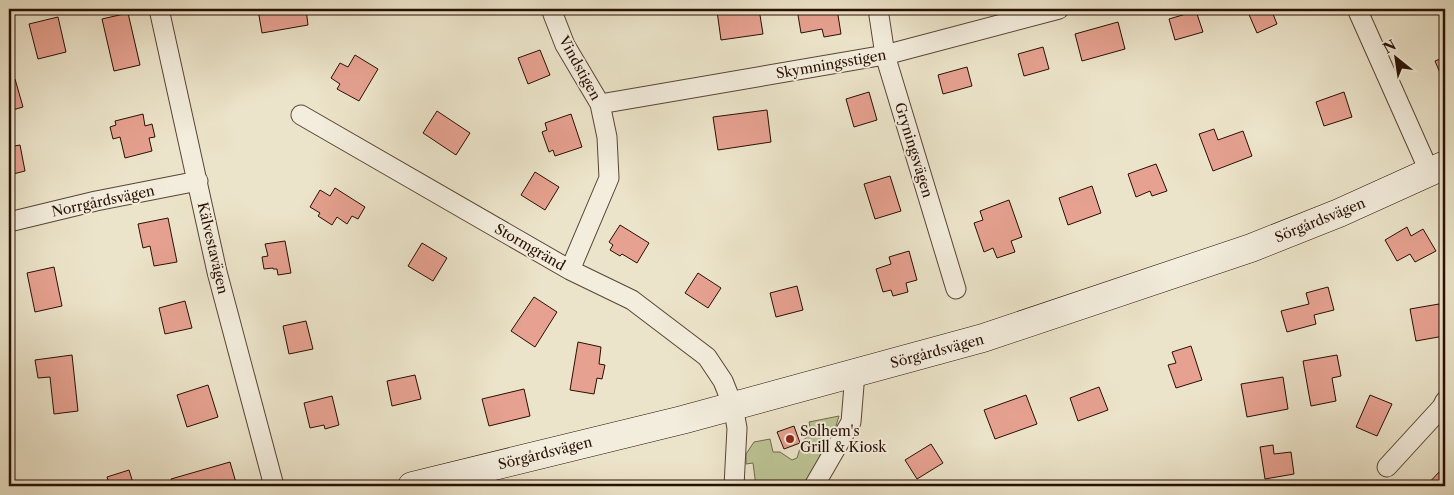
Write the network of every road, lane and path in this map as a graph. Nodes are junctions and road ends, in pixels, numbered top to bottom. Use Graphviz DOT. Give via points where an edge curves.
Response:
graph roads {
  1 [pos="159,9"];
  2 [pos="551,9"];
  3 [pos="878,9"];
  4 [pos="1059,9"];
  5 [pos="1357,9"];
  6 [pos="885,55"];
  7 [pos="600,104"];
  8 [pos="301,115"];
  9 [pos="1438,169"];
  10 [pos="198,181"];
  11 [pos="9,222"];
  12 [pos="570,270"];
  13 [pos="956,289"];
  14 [pos="855,373"];
  15 [pos="1445,401"];
  16 [pos="733,406"];
  17 [pos="1387,467"];
  18 [pos="274,486"];
  19 [pos="412,486"];
  20 [pos="734,486"];
  21 [pos="814,486"];
  1 -- 10 [label="street, Kälvestavägen"];
  2 -- 7 [label="street, Vindstigen" via="565,45"];
  3 -- 6 [label="street, Gryningsvägen"];
  4 -- 6 [label="street, Skymningsstigen"];
  5 -- 9 [label="street"];
  6 -- 7 [label="street, Skymningsstigen"];
  6 -- 13 [label="street, Gryningsvägen"];
  7 -- 12 [label="street, Vindstigen" via="607,136 609,178"];
  8 -- 12 [label="street, Stormgränd"];
  9 -- 14 [label="street, Sörgårdsvägen" via="1251,248 983,338"];
  10 -- 11 [label="street, Norrgårdsvägen"];
  10 -- 18 [label="street, Kälvestavägen" via="217,272"];
  12 -- 16 [label="street, Stormgränd" via="632,300 707,357 724,381"];
  14 -- 16 [label="street, Sörgårdsvägen"];
  14 -- 21 [label="street" via="850,422"];
  15 -- 17 [label="street"];
  16 -- 19 [label="street, Sörgårdsvägen"];
  16 -- 20 [label="street, Stormgränd" via="737,428"];
}
